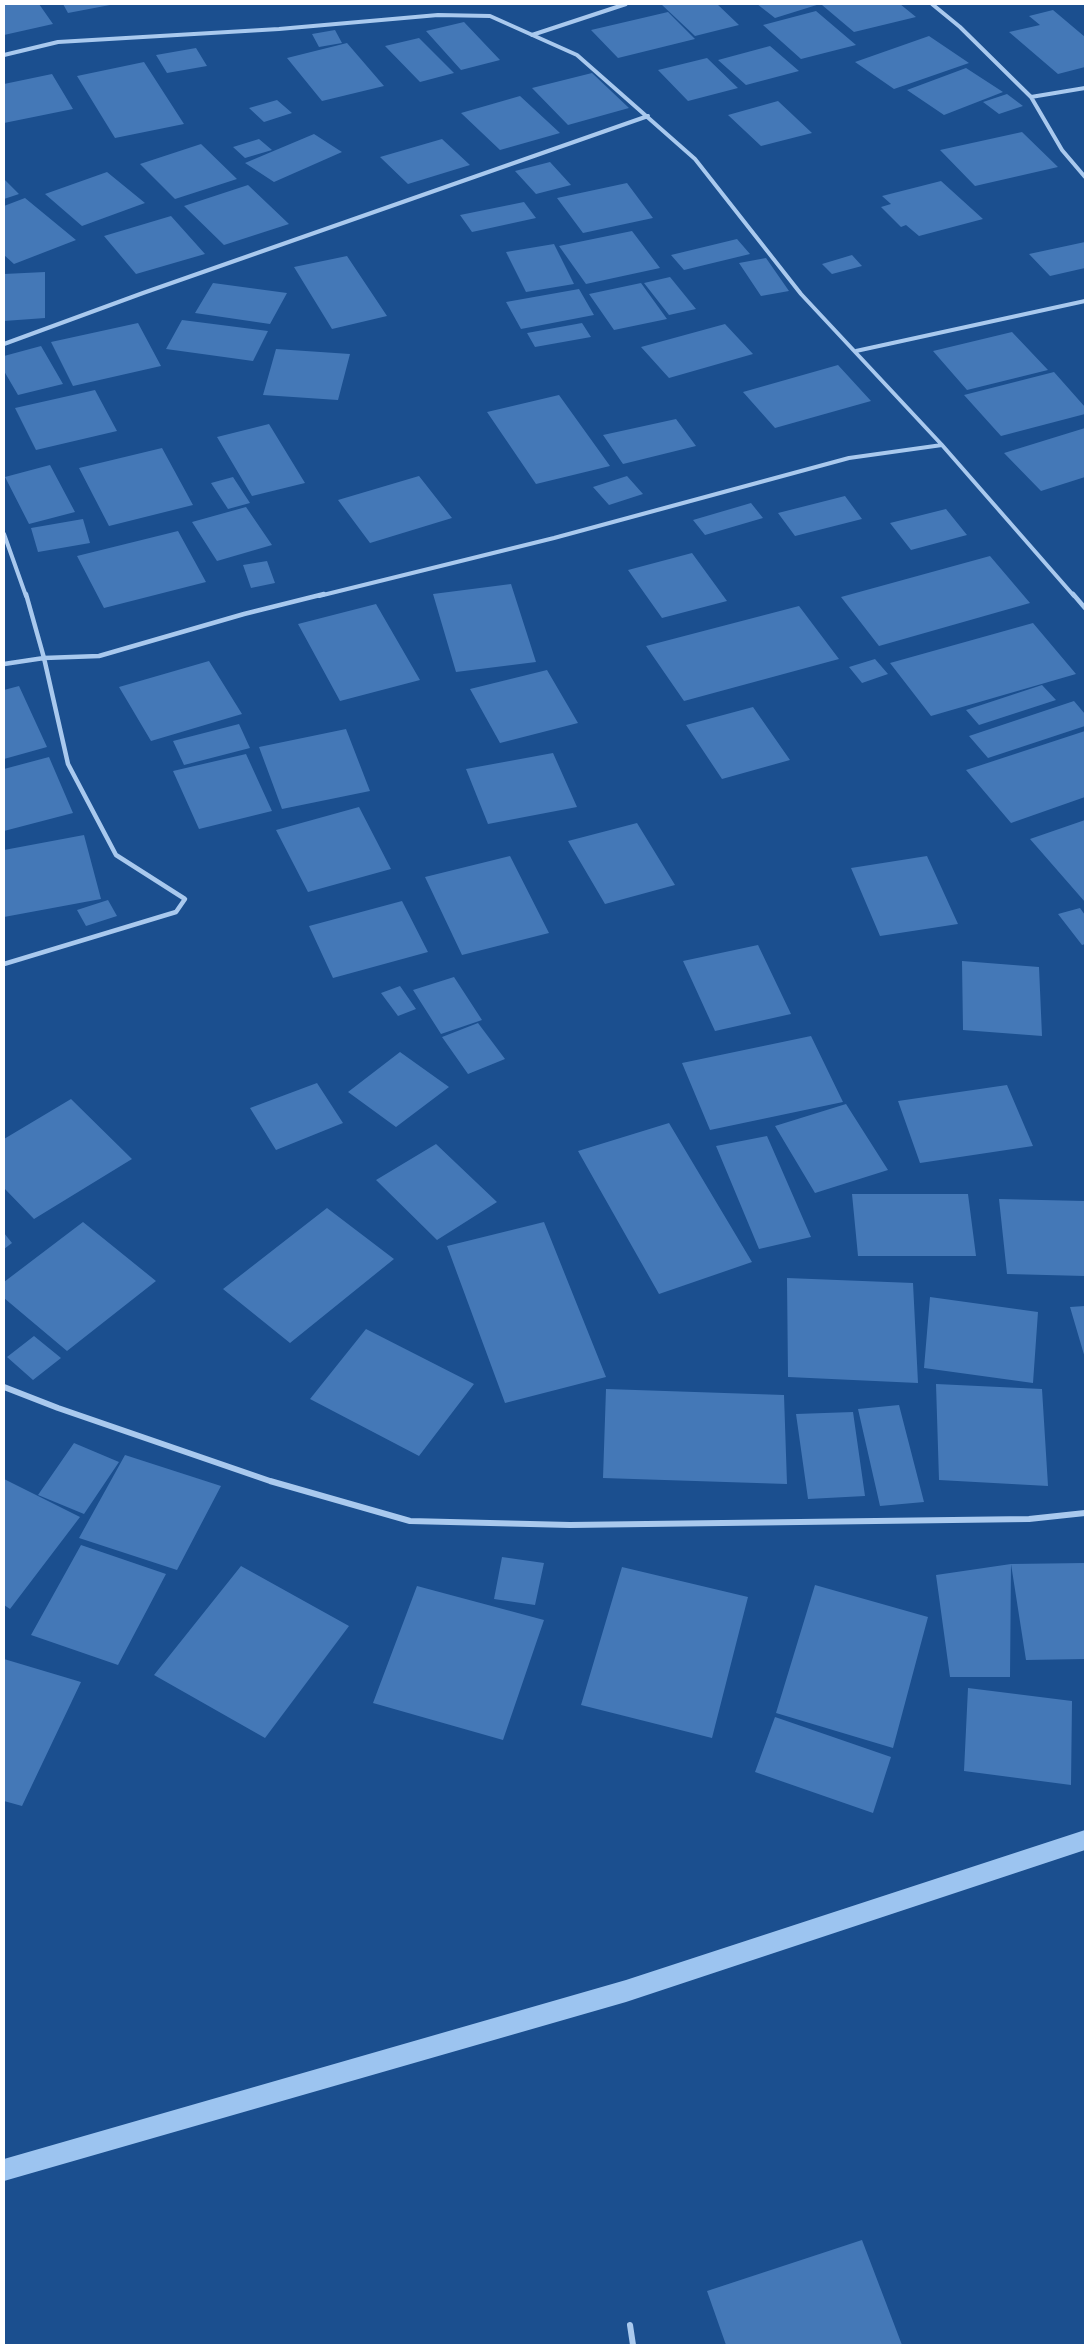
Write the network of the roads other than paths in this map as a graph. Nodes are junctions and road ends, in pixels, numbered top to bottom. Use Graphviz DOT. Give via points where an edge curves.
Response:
graph roads {
  1 [pos="626,4"];
  2 [pos="932,4"];
  3 [pos="532,35"];
  4 [pos="4,55"];
  5 [pos="1085,88"];
  6 [pos="1031,97"];
  7 [pos="648,116"];
  8 [pos="1085,178"];
  9 [pos="1085,300"];
  10 [pos="4,344"];
  11 [pos="856,351"];
  12 [pos="942,445"];
  13 [pos="4,534"];
  14 [pos="1085,608"];
  15 [pos="44,658"];
  16 [pos="4,664"];
  17 [pos="4,964"];
  18 [pos="4,1387"];
  19 [pos="1085,1513"];
  20 [pos="630,2325"];
  21 [pos="633,2345"];
  1 -- 3 [label="street"];
  2 -- 6 [label="street"];
  3 -- 4 [label="street" via="490,16 438,15 279,29 58,42"];
  3 -- 7 [label="street" via="578,54"];
  5 -- 6 [label="street"];
  6 -- 8 [label="street" via="1062,150"];
  7 -- 10 [label="street"];
  7 -- 11 [label="street" via="694,159 801,294"];
  9 -- 11 [label="street"];
  11 -- 12 [label="street"];
  12 -- 14 [label="street"];
  12 -- 15 [label="street" via="849,458 554,538 244,614 99,656"];
  13 -- 15 [label="street" via="34,616"];
  15 -- 16 [label="street"];
  15 -- 17 [label="street" via="68,764 116,855 185,899 176,912"];
  18 -- 19 [label="street" via="270,1481 410,1521 570,1525 1029,1519"];
  20 -- 21 [label="street"];
}
